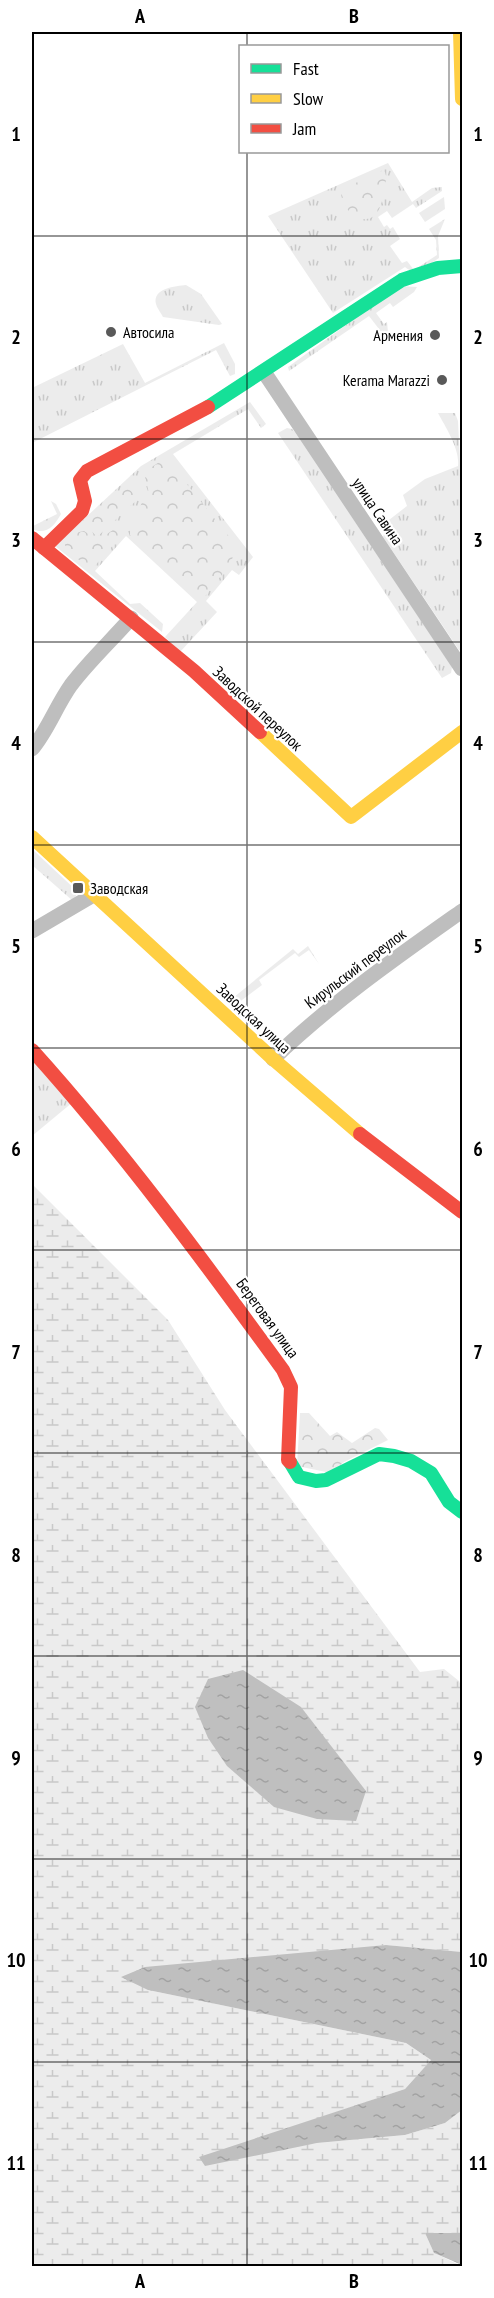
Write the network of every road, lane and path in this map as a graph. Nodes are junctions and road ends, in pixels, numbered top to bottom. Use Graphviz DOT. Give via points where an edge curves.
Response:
graph roads {
  1 [pos="460,32"];
  2 [pos="462,99"];
  3 [pos="462,266"];
  4 [pos="264,372"];
  5 [pos="32,538"];
  6 [pos="44,548"];
  7 [pos="131,618"];
  8 [pos="462,669"];
  9 [pos="462,732"];
  10 [pos="32,749"];
  11 [pos="32,837"];
  12 [pos="95,894"];
  13 [pos="462,910"];
  14 [pos="32,931"];
  15 [pos="32,1050"];
  16 [pos="273,1059"];
  17 [pos="462,1212"];
  18 [pos="462,1512"];
  1 -- 2 [label="street"];
  3 -- 4 [label="street" via="438,268 402,280"];
  4 -- 6 [label="street" via="87,471 80,480 85,501 82,511"];
  4 -- 8 [label="street, улица Савина"];
  5 -- 6 [label="street, Заводской переулок"];
  6 -- 7 [label="street, Заводской переулок"];
  7 -- 9 [label="street, Заводской переулок" via="351,817"];
  7 -- 10 [label="street" via="72,684"];
  11 -- 12 [label="street, Заводская улица"];
  12 -- 14 [label="street"];
  12 -- 16 [label="street, Заводская улица"];
  13 -- 16 [label="street, Кирульский переулок" via="367,978"];
  15 -- 18 [label="street, Береговая улица" via="173,1219 283,1370 291,1387 289,1462 297,1475 306,1480 326,1480 379,1454 394,1456 431,1473 449,1502"];
  16 -- 17 [label="street, Заводская улица" via="364,1138"];
}
